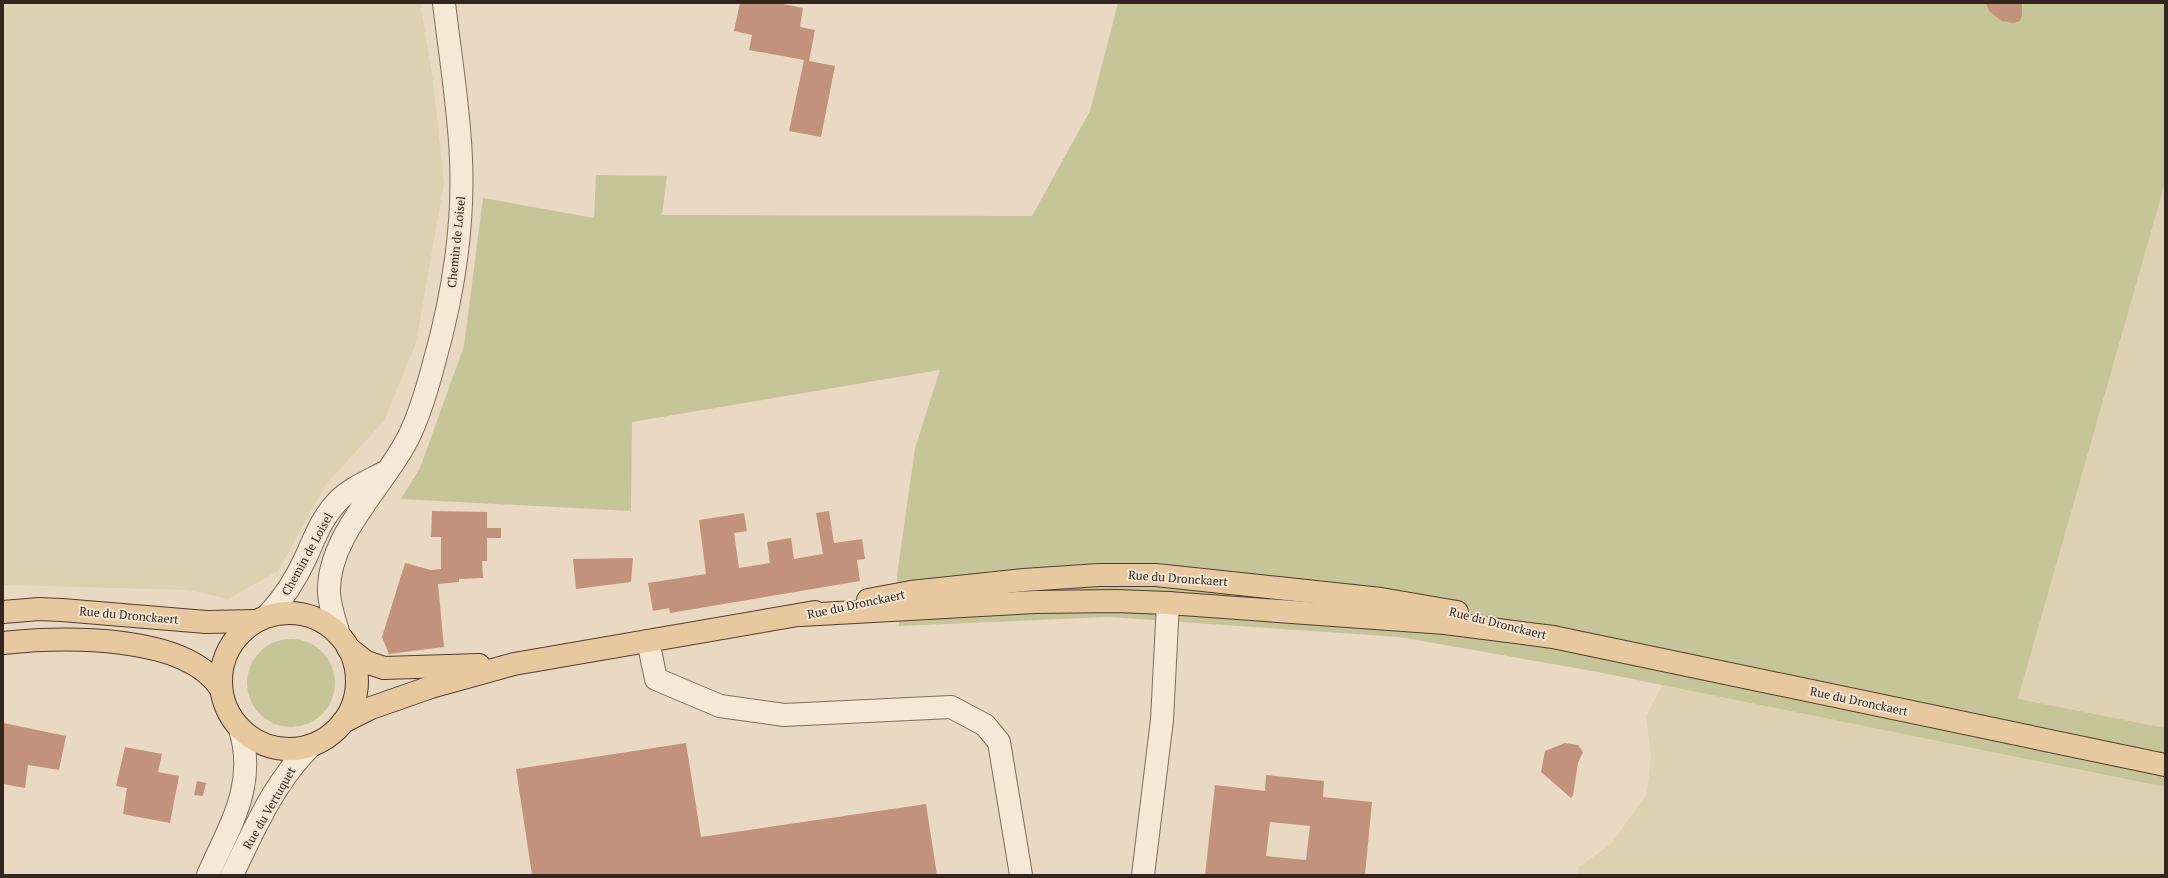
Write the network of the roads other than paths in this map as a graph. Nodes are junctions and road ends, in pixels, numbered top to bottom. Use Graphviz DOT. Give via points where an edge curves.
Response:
graph roads {
  1 [pos="444,3"];
  2 [pos="390,469"];
  3 [pos="1168,603"];
  4 [pos="3,612"];
  5 [pos="801,615"];
  6 [pos="261,618"];
  7 [pos="1553,637"];
  8 [pos="648,641"];
  9 [pos="3,642"];
  10 [pos="344,642"];
  11 [pos="514,664"];
  12 [pos="221,689"];
  13 [pos="343,722"];
  14 [pos="240,729"];
  15 [pos="312,745"];
  16 [pos="2165,765"];
  17 [pos="208,875"];
  18 [pos="232,875"];
  19 [pos="1021,875"];
  20 [pos="1143,875"];
  1 -- 2 [label="street, Chemin de Loisel" via="461,151 459,241 449,304 424,399 406,444"];
  2 -- 6 [label="street, Chemin de Loisel" via="339,500 321,524 288,589"];
  2 -- 10 [label="street, Chemin de Loisel" via="345,535 332,568 330,605"];
  3 -- 5 [label="main road, Rue du Dronckaert" via="1035,602"];
  3 -- 7 [label="main road, Rue du Dronckaert" via="1445,623"];
  3 -- 20 [label="street" via="1162,720"];
  4 -- 6 [label="main road, Rue du Dronckaert" via="54,609 206,622"];
  5 -- 7 [label="main road, Rue du Dronckaert" via="880,597 936,589 1066,577 1156,575 1238,582 1425,605"];
  5 -- 8 [label="main road, Rue du Dronckaert"];
  6 -- 10 [label="main road" via="290,612 306,614 324,623"];
  6 -- 12 [label="main road" via="238,635 226,653 222,667"];
  7 -- 16 [label="main road, Rue du Dronckaert"];
  8 -- 11 [label="main road, Rue du Dronckaert"];
  8 -- 19 [label="street" via="656,679 720,706 784,715 951,707 985,725 999,742"];
  9 -- 12 [label="main road" via="40,639 87,640 143,647 176,655 190,662 210,675"];
  10 -- 11 [label="main road" via="366,662 384,668"];
  10 -- 13 [label="main road" via="355,663 357,686 352,708"];
  11 -- 13 [label="main road" via="425,689 371,708"];
  12 -- 14 [label="main road" via="227,710"];
  13 -- 15 [label="main road" via="333,733"];
  14 -- 15 [label="main road" via="252,738 274,748 290,749"];
  14 -- 17 [label="street, Rue du Vertuquet" via="246,752 244,786 239,804"];
  15 -- 18 [label="street, Rue du Vertuquet" via="285,777"];
}
